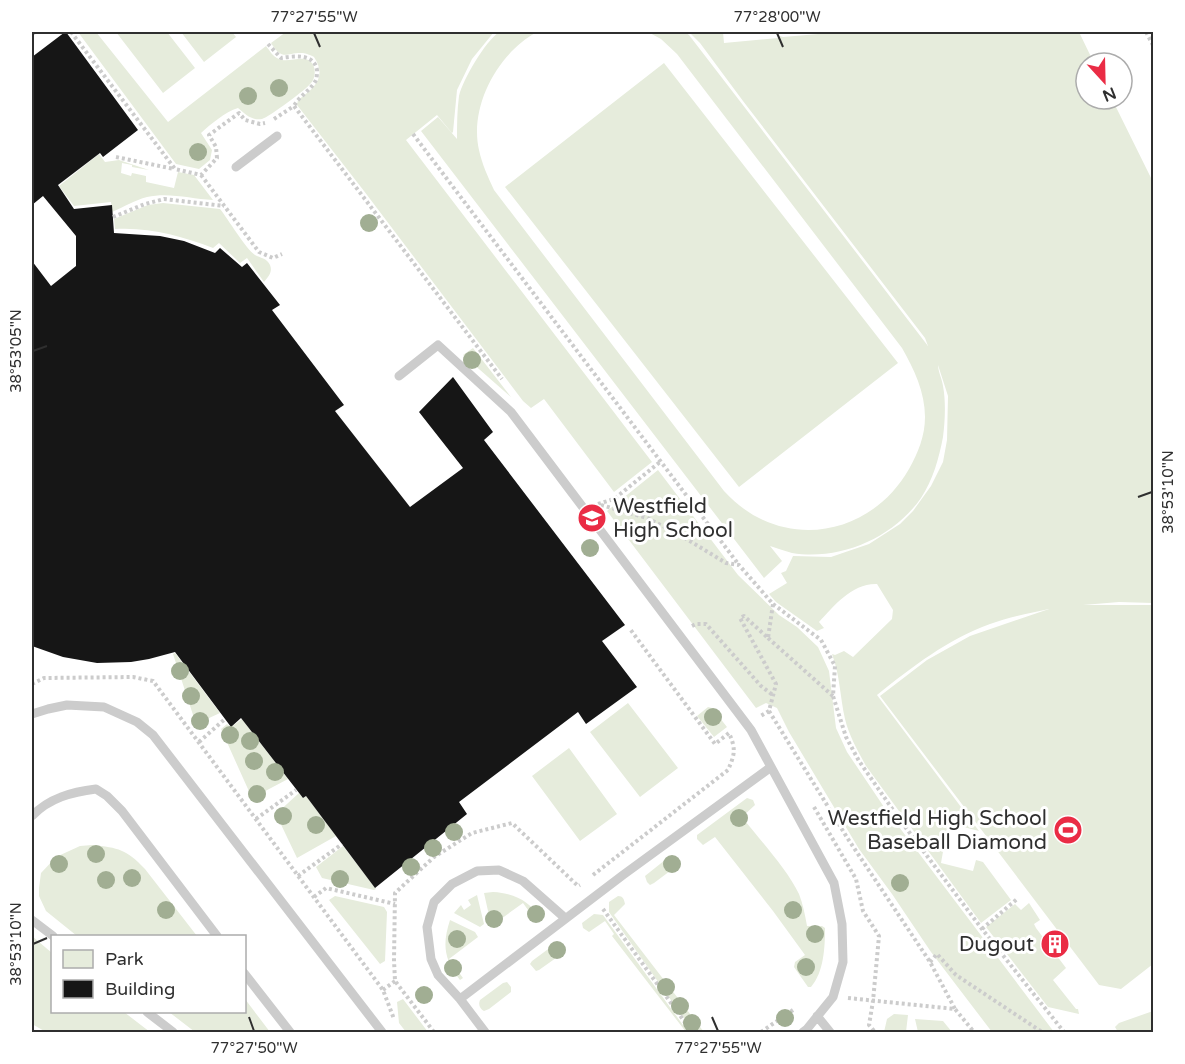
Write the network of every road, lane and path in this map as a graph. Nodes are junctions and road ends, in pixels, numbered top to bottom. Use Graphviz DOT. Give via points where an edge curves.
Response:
graph roads {
  1 [pos="1146,32"];
  2 [pos="268,44"];
  3 [pos="1154,47"];
  4 [pos="294,106"];
  5 [pos="412,134"];
  6 [pos="277,136"];
  7 [pos="116,157"];
  8 [pos="236,167"];
  9 [pos="175,169"];
  10 [pos="201,175"];
  11 [pos="225,206"];
  12 [pos="112,217"];
  13 [pos="282,254"];
  14 [pos="399,376"];
  15 [pos="660,462"];
  16 [pos="739,565"];
  17 [pos="773,604"];
  18 [pos="690,627"];
  19 [pos="630,629"];
  20 [pos="768,638"];
  21 [pos="32,684"];
  22 [pos="774,696"];
  23 [pos="833,696"];
  24 [pos="769,711"];
  25 [pos="32,714"];
  26 [pos="758,718"];
  27 [pos="225,719"];
  28 [pos="199,742"];
  29 [pos="771,767"];
  30 [pos="296,790"];
  31 [pos="32,816"];
  32 [pos="256,819"];
  33 [pos="342,844"];
  34 [pos="298,876"];
  35 [pos="578,886"];
  36 [pos="314,897"];
  37 [pos="1017,899"];
  38 [pos="395,904"];
  39 [pos="602,908"];
  40 [pos="566,918"];
  41 [pos="32,920"];
  42 [pos="982,929"];
  43 [pos="52,935"];
  44 [pos="216,935"];
  45 [pos="930,962"];
  46 [pos="246,976"];
  47 [pos="395,981"];
  48 [pos="382,990"];
  49 [pos="833,996"];
  50 [pos="460,999"];
  51 [pos="955,1009"];
  52 [pos="793,1010"];
  53 [pos="149,1013"];
  54 [pos="817,1016"];
  55 [pos="397,1028"];
  56 [pos="173,1032"];
  57 [pos="290,1032"];
  58 [pos="382,1032"];
  59 [pos="485,1032"];
  60 [pos="692,1032"];
  61 [pos="761,1032"];
  62 [pos="803,1032"];
  63 [pos="830,1032"];
  64 [pos="974,1032"];
  65 [pos="1042,1032"];
  66 [pos="1064,1032"];
  1 -- 3 [label="path"];
  2 -- 4 [label="path" via="281,58 307,57 315,63 316,79"];
  5 -- 15 [label="path"];
  6 -- 8 [label="lane"];
  7 -- 9 [label="path"];
  10 -- 11 [label="path"];
  11 -- 12 [label="path" via="164,199"];
  11 -- 13 [label="path" via="260,252 273,258"];
  14 -- 29 [label="lane" via="438,345 511,412 750,730"];
  15 -- 16 [label="path"];
  15 -- 16 [label="path" via="614,499 597,504 647,518 726,563"];
  16 -- 17 [label="path"];
  17 -- 20 [label="path"];
  17 -- 23 [label="path" via="821,640 835,666"];
  18 -- 22 [label="path" via="706,624"];
  19 -- 35 [label="path" via="715,744 729,733 735,745 733,758 728,770"];
  20 -- 22 [label="path" via="744,616 740,618 776,684"];
  20 -- 23 [label="path"];
  21 -- 28 [label="path" via="44,678 133,677 153,681"];
  22 -- 24 [label="path"];
  23 -- 42 [label="path" via="846,737 859,761"];
  24 -- 26 [label="path"];
  24 -- 45 [label="path"];
  25 -- 58 [label="lane" via="67,705 104,707 153,735"];
  27 -- 28 [label="path"];
  28 -- 32 [label="path"];
  29 -- 40 [label="lane"];
  29 -- 49 [label="lane" via="834,883 842,924 843,962"];
  30 -- 32 [label="path"];
  31 -- 44 [label="lane" via="47,803 66,795 96,789 107,796"];
  32 -- 34 [label="path"];
  33 -- 34 [label="path"];
  34 -- 36 [label="path"];
  36 -- 38 [label="path" via="326,888"];
  36 -- 48 [label="path"];
  37 -- 42 [label="path"];
  39 -- 60 [label="path"];
  40 -- 50 [label="lane"];
  40 -- 50 [label="lane" via="524,881 499,870 477,871 452,884 434,902 427,927 431,959 438,975"];
  41 -- 43 [label="lane"];
  42 -- 66 [label="path"];
  45 -- 51 [label="path"];
  45 -- 65 [label="path" via="937,954 956,975"];
  46 -- 57 [label="lane"];
  47 -- 48 [label="path"];
  48 -- 55 [label="path"];
  49 -- 51 [label="path"];
  49 -- 54 [label="lane"];
  50 -- 59 [label="lane"];
  51 -- 64 [label="path"];
  52 -- 61 [label="path"];
  53 -- 56 [label="lane"];
  54 -- 62 [label="lane"];
  54 -- 63 [label="lane"];
}
